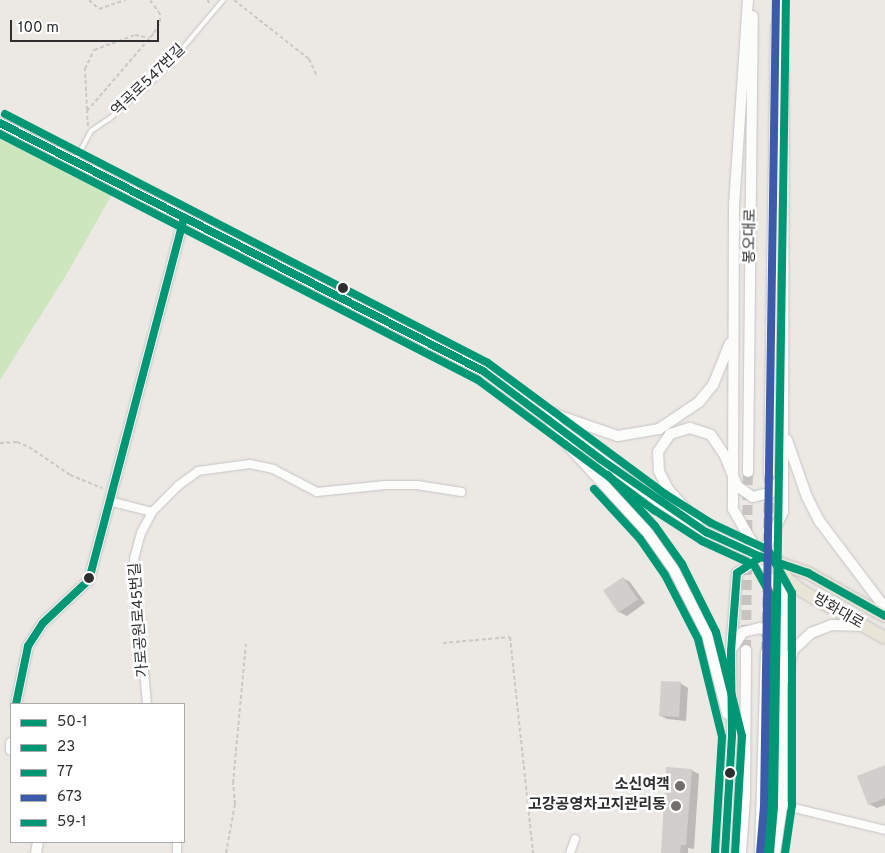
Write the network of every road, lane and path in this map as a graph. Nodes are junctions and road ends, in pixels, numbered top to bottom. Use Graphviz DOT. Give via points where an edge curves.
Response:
graph roads {
  1 [pos="89,0"];
  2 [pos="125,0"];
  3 [pos="150,0"];
  4 [pos="223,0"];
  5 [pos="234,0"];
  6 [pos="748,0"];
  7 [pos="753,0"];
  8 [pos="776,0"];
  9 [pos="781,0"];
  10 [pos="150,38"];
  11 [pos="316,76"];
  12 [pos="87,111"];
  13 [pos="0,123"];
  14 [pos="90,131"];
  15 [pos="76,161"];
  16 [pos="184,217"];
  17 [pos="733,331"];
  18 [pos="532,406"];
  19 [pos="784,431"];
  20 [pos="0,443"];
  21 [pos="748,472"];
  22 [pos="783,473"];
  23 [pos="732,474"];
  24 [pos="769,474"];
  25 [pos="112,489"];
  26 [pos="461,492"];
  27 [pos="109,501"];
  28 [pos="152,512"];
  29 [pos="706,532"];
  30 [pos="761,557"];
  31 [pos="885,608"];
  32 [pos="885,616"];
  33 [pos="864,627"];
  34 [pos="885,638"];
  35 [pos="443,643"];
  36 [pos="246,644"];
  37 [pos="746,650"];
  38 [pos="731,651"];
  39 [pos="766,652"];
  40 [pos="782,652"];
  41 [pos="783,691"];
  42 [pos="16,703"];
  43 [pos="147,703"];
  44 [pos="732,736"];
  45 [pos="782,805"];
  46 [pos="885,830"];
  47 [pos="576,839"];
  48 [pos="226,853"];
  49 [pos="533,853"];
  50 [pos="570,853"];
  51 [pos="725,853"];
  52 [pos="741,853"];
  53 [pos="760,853"];
  54 [pos="775,853"];
  1 -- 2 [label="path" via="99,9"];
  3 -- 10 [label="path" via="160,14 160,22"];
  4 -- 14 [label="lane, 역곡로547번길" via="161,74 109,119"];
  5 -- 11 [label="path" via="309,59"];
  6 -- 17 [label="street" via="734,204"];
  7 -- 21 [label="street, 봉오대로"];
  8 -- 24 [label="street, 봉오대로"];
  9 -- 19 [label="street"];
  10 -- 12 [label="path"];
  10 -- 12 [label="path" via="135,35 94,50 85,69"];
  12 -- 14 [label="path"];
  13 -- 15 [label="street"];
  14 -- 15 [label="lane"];
  15 -- 16 [label="street"];
  16 -- 18 [label="street" via="483,371"];
  16 -- 25 [label="street"];
  17 -- 18 [label="street" via="713,385 699,402 659,428 618,436"];
  17 -- 23 [label="street"];
  18 -- 29 [label="street" via="608,465"];
  18 -- 44 [label="street" via="648,533 679,578 707,635"];
  19 -- 22 [label="street"];
  19 -- 31 [label="street" via="806,497 820,522"];
  20 -- 25 [label="path" via="17,442 30,447 70,475 94,486"];
  22 -- 23 [label="street" via="772,492 753,498 737,486"];
  22 -- 30 [label="street" via="783,512"];
  23 -- 29 [label="street" via="718,443 702,430 680,429 662,443 658,461 662,478"];
  23 -- 30 [label="street" via="733,509"];
  25 -- 27 [label="street"];
  26 -- 28 [label="street, 가로공원로45번길" via="417,485 386,485 317,492 273,469 250,464 198,471"];
  27 -- 28 [label="street"];
  27 -- 42 [label="street" via="88,580 43,623 28,646"];
  28 -- 43 [label="street, 가로공원로45번길" via="141,533 134,559"];
  29 -- 30 [label="street"];
  30 -- 32 [label="main road, 방화대로" via="808,573"];
  30 -- 33 [label="main road, 방화대로" via="802,591"];
  30 -- 38 [label="street" via="737,573"];
  30 -- 40 [label="street" via="782,594"];
  33 -- 34 [label="main road, 방화대로"];
  33 -- 41 [label="street" via="826,626 801,640 794,650"];
  35 -- 49 [label="path" via="510,637"];
  36 -- 48 [label="path" via="233,783 235,804"];
  37 -- 52 [label="street" via="745,798"];
  38 -- 40 [label="street" via="742,632 760,628 770,632"];
  38 -- 44 [label="street"];
  39 -- 53 [label="street"];
  40 -- 41 [label="street"];
  41 -- 45 [label="street"];
  44 -- 51 [label="street"];
  45 -- 46 [label="street"];
  45 -- 54 [label="street"];
  47 -- 50 [label="street"];
}
